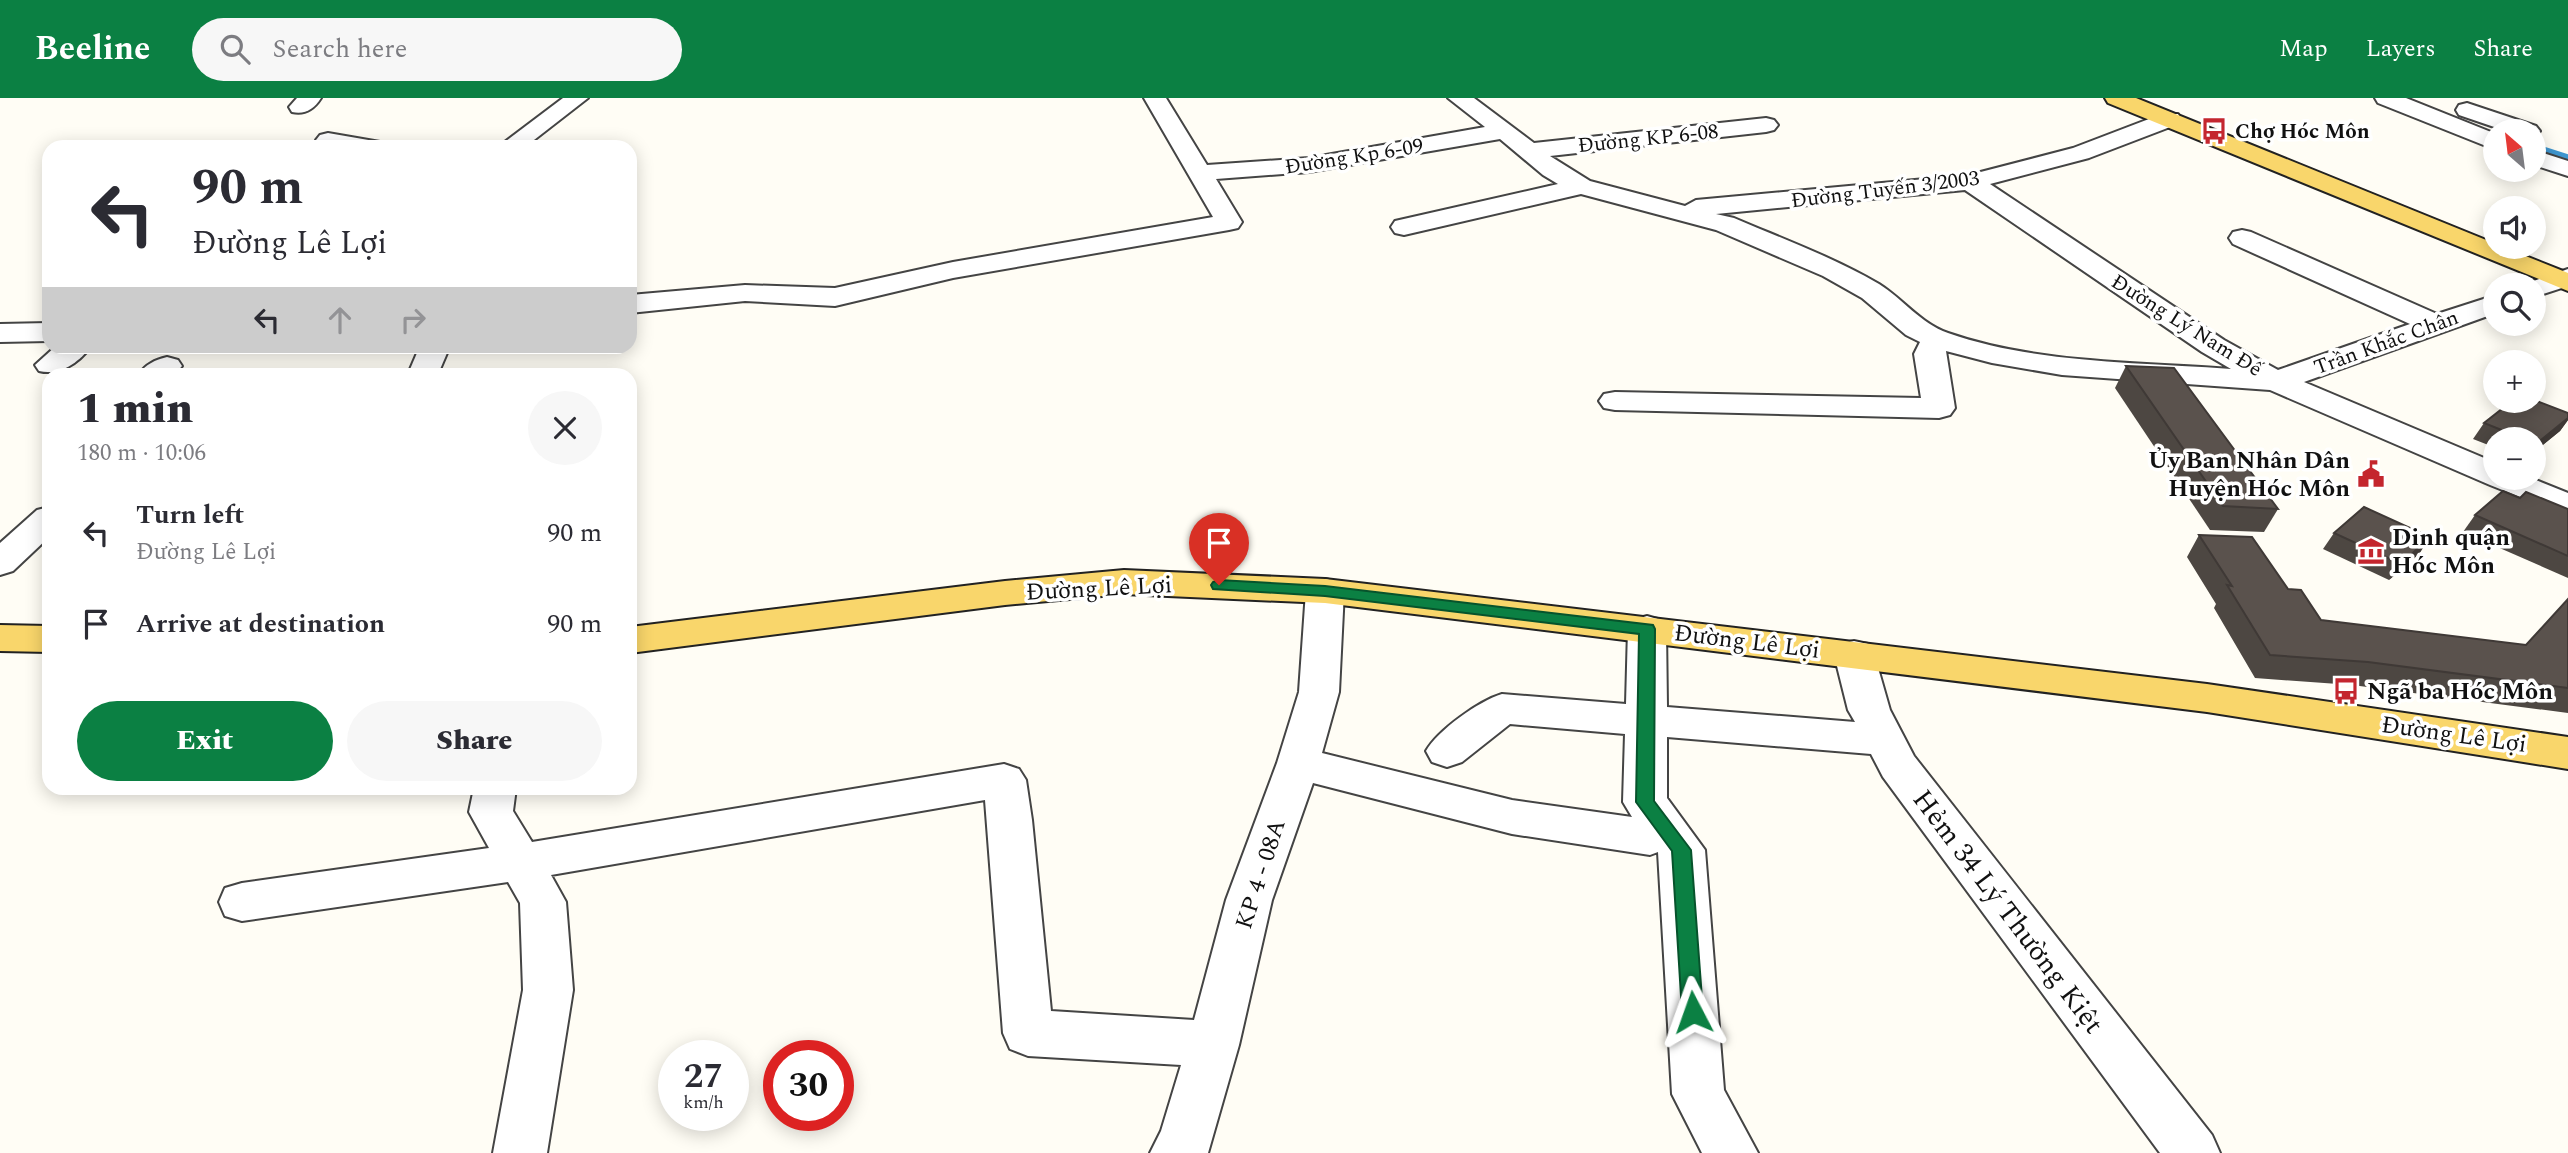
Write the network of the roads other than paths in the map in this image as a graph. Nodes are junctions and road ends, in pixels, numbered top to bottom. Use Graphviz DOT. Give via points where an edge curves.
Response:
graph roads {
  1 [pos="577,98"];
  2 [pos="1155,98"];
  3 [pos="1459,98"];
  4 [pos="2116,98"];
  5 [pos="2386,98"];
  6 [pos="2438,98"];
  7 [pos="2170,119"];
  8 [pos="2495,119"];
  9 [pos="1766,125"];
  10 [pos="1505,131"];
  11 [pos="2546,137"];
  12 [pos="2483,138"];
  13 [pos="520,140"];
  14 [pos="2568,145"];
  15 [pos="1530,151"];
  16 [pos="2546,161"];
  17 [pos="2568,169"];
  18 [pos="1201,173"];
  19 [pos="1970,182"];
  20 [pos="1581,186"];
  21 [pos="1676,209"];
  22 [pos="1404,228"];
  23 [pos="2242,237"];
  24 [pos="2557,282"];
  25 [pos="637,303"];
  26 [pos="2483,307"];
  27 [pos="2435,324"];
  28 [pos="0,332"];
  29 [pos="42,332"];
  30 [pos="1936,339"];
  31 [pos="65,354"];
  32 [pos="50,365"];
  33 [pos="2276,381"];
  34 [pos="1615,401"];
  35 [pos="2483,469"];
  36 [pos="2568,475"];
  37 [pos="2530,490"];
  38 [pos="2535,492"];
  39 [pos="2568,505"];
  40 [pos="42,524"];
  41 [pos="0,563"];
  42 [pos="1325,591"];
  43 [pos="1647,629"];
  44 [pos="0,638"];
  45 [pos="42,639"];
  46 [pos="637,639"];
  47 [pos="1854,653"];
  48 [pos="1646,721"];
  49 [pos="1885,740"];
  50 [pos="1447,751"];
  51 [pos="2568,753"];
  52 [pos="1298,763"];
  53 [pos="494,795"];
  54 [pos="1665,827"];
  55 [pos="520,862"];
  56 [pos="242,902"];
  57 [pos="1213,1045"];
  58 [pos="520,1153"];
  59 [pos="1177,1153"];
  60 [pos="1731,1153"];
  61 [pos="2193,1153"];
  1 -- 13 [label="street"];
  2 -- 18 [label="street"];
  3 -- 10 [label="street"];
  4 -- 7 [label="main road"];
  5 -- 12 [label="street"];
  6 -- 8 [label="street"];
  7 -- 19 [label="street, Đường Tuyến 3/2003" via="2081,153"];
  7 -- 24 [label="main road"];
  9 -- 15 [label="street, Đường KP 6-08"];
  10 -- 15 [label="street"];
  10 -- 18 [label="street, Đường Kp 6-09" via="1309,165"];
  11 -- 14 [label="street"];
  15 -- 20 [label="street"];
  16 -- 17 [label="street"];
  18 -- 25 [label="street" via="1229,222 953,270 835,297 745,293"];
  19 -- 21 [label="street, Đường Tuyến 3/2003"];
  19 -- 33 [label="street, Đường Lý Nam Đế" via="2213,346"];
  20 -- 21 [label="street"];
  20 -- 22 [label="street"];
  21 -- 30 [label="street" via="1725,224 1833,270"];
  23 -- 27 [label="street"];
  26 -- 27 [label="street, Trần Khắc Chân"];
  27 -- 33 [label="street, Trần Khắc Chân"];
  28 -- 29 [label="street"];
  30 -- 33 [label="street" via="2062,366"];
  30 -- 34 [label="street" via="1930,354 1940,408"];
  31 -- 32 [label="street"];
  33 -- 35 [label="street, Đường Lý Nam Đế"];
  36 -- 38 [label="street"];
  37 -- 38 [label="street"];
  38 -- 39 [label="street"];
  40 -- 41 [label="street"];
  42 -- 43 [label="main road, Đường Lê Lợi"];
  42 -- 46 [label="main road, Đường Lê Lợi" via="1124,582"];
  42 -- 52 [label="street, KP 4 - 08A" via="1319,692"];
  43 -- 47 [label="main road, Đường Lê Lợi"];
  43 -- 48 [label="street"];
  44 -- 45 [label="main road"];
  47 -- 49 [label="street, Hẻm 34 Lý Thường Kiệt" via="1870,709"];
  47 -- 51 [label="main road, Đường Lê Lợi" via="2207,698"];
  48 -- 49 [label="street"];
  48 -- 50 [label="street" via="1502,709"];
  48 -- 54 [label="street" via="1645,802"];
  49 -- 61 [label="street, Hẻm 34 Lý Thường Kiệt" via="1898,766"];
  52 -- 54 [label="street" via="1512,817 1650,837"];
  52 -- 57 [label="street, KP 4 - 08A" via="1249,900"];
  53 -- 55 [label="street" via="491,812"];
  54 -- 60 [label="street" via="1682,850 1698,1094"];
  55 -- 56 [label="street"];
  55 -- 57 [label="street" via="1004,780 1028,1032"];
  55 -- 58 [label="street" via="543,902 548,990"];
  57 -- 59 [label="street, KP 4 - 08A" via="1184,1146"];
}
